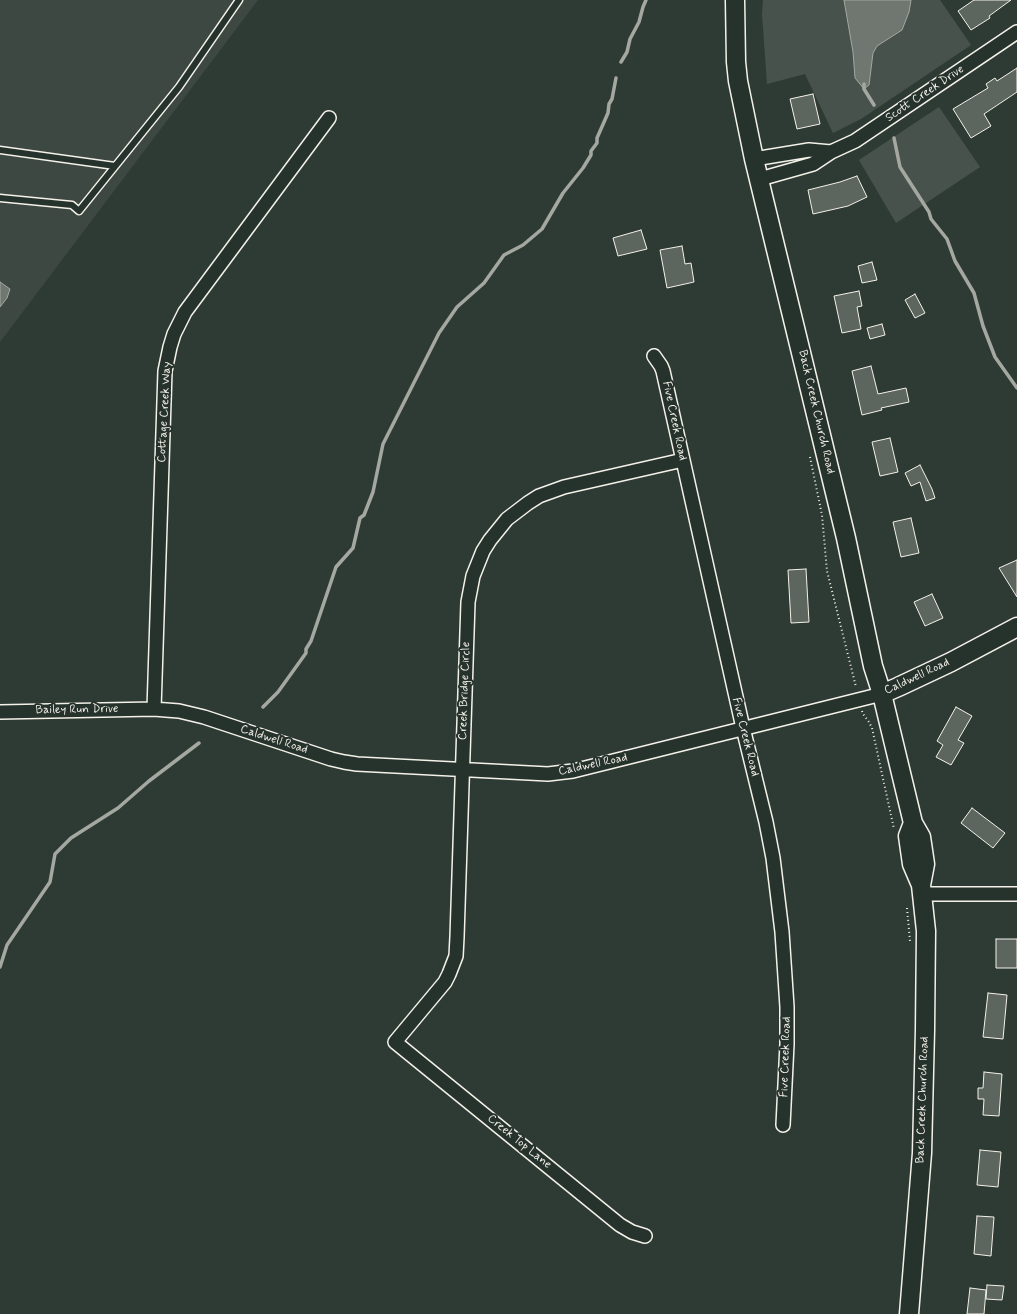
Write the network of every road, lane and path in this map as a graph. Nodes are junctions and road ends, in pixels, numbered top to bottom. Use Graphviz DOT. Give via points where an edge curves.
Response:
graph roads {
  1 [pos="239,0"];
  2 [pos="735,0"];
  3 [pos="1017,32"];
  4 [pos="329,118"];
  5 [pos="0,150"];
  6 [pos="831,152"];
  7 [pos="754,159"];
  8 [pos="115,166"];
  9 [pos="760,179"];
  10 [pos="0,198"];
  11 [pos="654,356"];
  12 [pos="683,460"];
  13 [pos="822,516"];
  14 [pos="1017,627"];
  15 [pos="856,684"];
  16 [pos="882,694"];
  17 [pos="860,707"];
  18 [pos="154,709"];
  19 [pos="0,712"];
  20 [pos="743,728"];
  21 [pos="463,769"];
  22 [pos="894,829"];
  23 [pos="922,890"];
  24 [pos="1017,894"];
  25 [pos="907,903"];
  26 [pos="910,946"];
  27 [pos="396,1042"];
  28 [pos="783,1125"];
  29 [pos="645,1236"];
  30 [pos="909,1314"];
  1 -- 8 [label="lane" via="179,87"];
  2 -- 7 [label="street, Back Creek Church Road" via="738,81"];
  3 -- 6 [label="street, Scott Creek Drive" via="855,141"];
  4 -- 18 [label="street, Cottage Creek Way" via="185,312 170,346 165,371"];
  5 -- 8 [label="lane"];
  6 -- 7 [label="street, Scott Creek Drive" via="809,150"];
  6 -- 9 [label="street, Scott Creek Drive" via="813,164"];
  7 -- 9 [label="street, Back Creek Church Road"];
  8 -- 10 [label="lane" via="79,211 72,205"];
  9 -- 16 [label="street, Back Creek Church Road" via="846,538 873,666"];
  11 -- 12 [label="street, Five Creek Road" via="663,371"];
  12 -- 20 [label="street, Five Creek Road"];
  12 -- 21 [label="street, Creek Bridge Circle" via="552,491 517,510 490,540 473,576 468,602"];
  13 -- 15 [label="path" via="827,571"];
  14 -- 16 [label="street, Caldwell Road" via="951,662"];
  16 -- 20 [label="street, Caldwell Road"];
  16 -- 23 [label="street, Back Creek Church Road" via="913,823 908,836 912,864"];
  17 -- 22 [label="path" via="872,728"];
  18 -- 19 [label="street, Bailey Run Drive"];
  18 -- 21 [label="street, Caldwell Road" via="204,717 344,762"];
  20 -- 21 [label="street, Caldwell Road" via="567,772 548,774"];
  20 -- 28 [label="street, Five Creek Road" via="770,844 782,932 787,1007"];
  21 -- 27 [label="street, Creek Bridge Circle" via="456,956 444,982"];
  23 -- 24 [label="street"];
  23 -- 30 [label="street, Back Creek Church Road" via="926,931 922,1153"];
  25 -- 26 [label="path"];
  27 -- 29 [label="street, Creek Top Lane" via="620,1225"];
}
